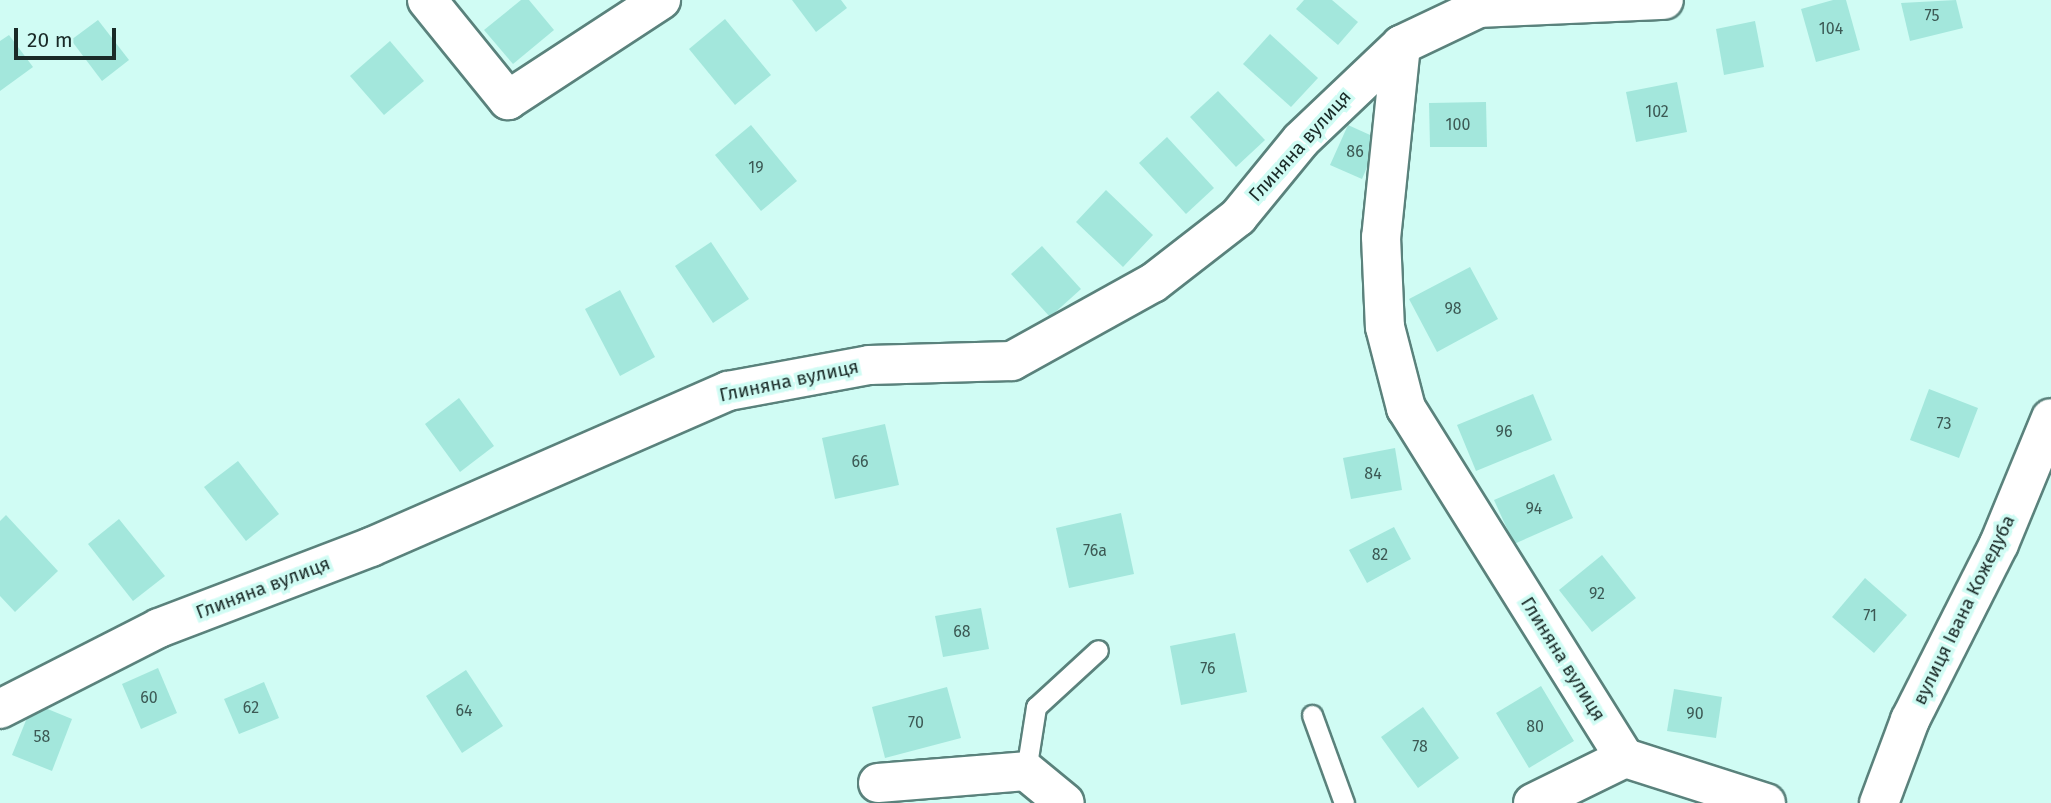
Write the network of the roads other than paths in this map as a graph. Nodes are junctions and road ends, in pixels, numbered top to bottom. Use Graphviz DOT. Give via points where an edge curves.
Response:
graph roads {
  1 [pos="428,0"];
  2 [pos="661,0"];
  3 [pos="1664,0"];
  4 [pos="1476,4"];
  5 [pos="1401,45"];
  6 [pos="2051,418"];
  7 [pos="1098,649"];
  8 [pos="0,709"];
  9 [pos="1312,715"];
  10 [pos="1625,758"];
  11 [pos="1026,771"];
  12 [pos="878,783"];
  13 [pos="1065,803"];
  14 [pos="1344,803"];
  15 [pos="1533,803"];
  16 [pos="1766,803"];
  17 [pos="1879,803"];
  1 -- 2 [label="street" via="508,100"];
  3 -- 4 [label="street, Глиняна вулиця"];
  4 -- 5 [label="street, Глиняна вулиця"];
  5 -- 8 [label="street, Глиняна вулиця" via="1301,140 1238,217 1153,283 1012,361 869,365 728,391 372,547 159,628"];
  5 -- 10 [label="street, Глиняна вулиця" via="1381,237 1385,327 1406,408"];
  6 -- 17 [label="street, вулиця Івана Кожедуба" via="1999,544 1910,720"];
  7 -- 11 [label="lane" via="1036,707"];
  9 -- 14 [label="lane"];
  10 -- 15 [label="street"];
  10 -- 16 [label="street"];
  11 -- 12 [label="street"];
  11 -- 13 [label="street"];
}
